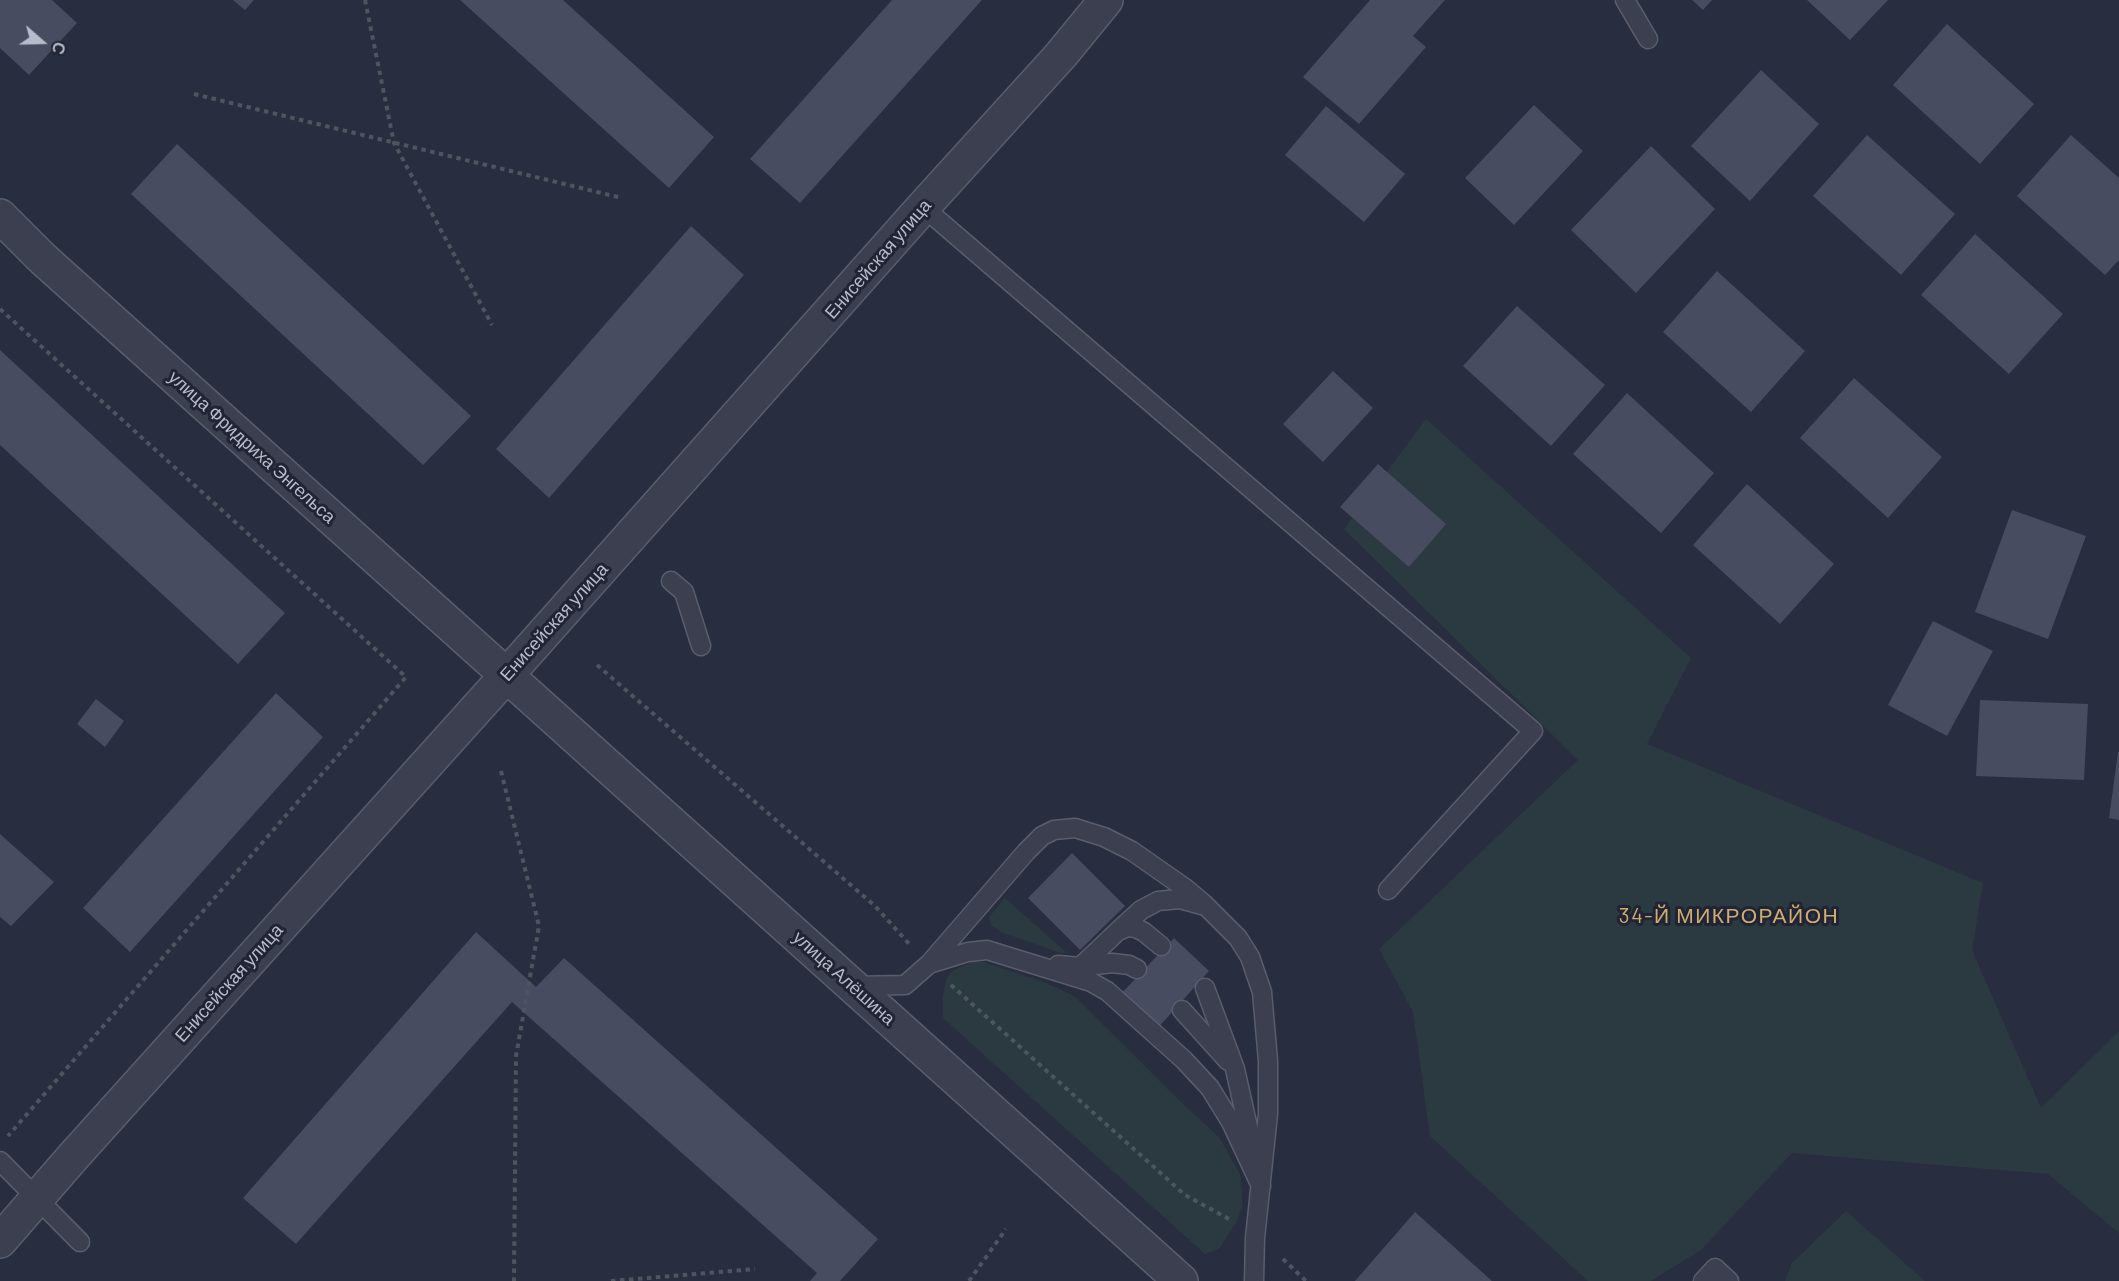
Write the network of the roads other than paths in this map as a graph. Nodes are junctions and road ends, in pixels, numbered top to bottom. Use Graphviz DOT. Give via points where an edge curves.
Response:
graph roads {
  1 [pos="1106,0"];
  2 [pos="1625,0"];
  3 [pos="1648,39"];
  4 [pos="923,207"];
  5 [pos="0,216"];
  6 [pos="671,581"];
  7 [pos="701,646"];
  8 [pos="506,676"];
  9 [pos="1388,890"];
  10 [pos="1211,910"];
  11 [pos="1118,931"];
  12 [pos="1161,946"];
  13 [pos="1032,963"];
  14 [pos="929,964"];
  15 [pos="1080,967"];
  16 [pos="1137,969"];
  17 [pos="854,986"];
  18 [pos="1205,988"];
  19 [pos="1182,1011"];
  20 [pos="1235,1069"];
  21 [pos="0,1161"];
  22 [pos="1262,1188"];
  23 [pos="37,1198"];
  24 [pos="0,1241"];
  25 [pos="80,1242"];
  26 [pos="1181,1281"];
  27 [pos="1254,1281"];
  28 [pos="1703,1281"];
  29 [pos="1729,1281"];
  1 -- 4 [label="street, Енисейская улица"];
  2 -- 3 [label="lane"];
  4 -- 8 [label="street, Енисейская улица"];
  4 -- 9 [label="lane" via="1533,731"];
  5 -- 8 [label="street, улица Фридриха Энгельса"];
  6 -- 7 [label="lane" via="684,592"];
  8 -- 17 [label="street, улица Алёшина"];
  8 -- 23 [label="street, Енисейская улица"];
  10 -- 11 [label="lane" via="1180,899 1158,901"];
  10 -- 14 [label="lane" via="1132,851 1085,830 1063,827 1042,836 1026,852"];
  10 -- 22 [label="lane" via="1250,957 1262,992 1268,1114"];
  11 -- 12 [label="lane" via="1136,928"];
  11 -- 15 [label="lane"];
  13 -- 14 [label="lane" via="987,950"];
  13 -- 15 [label="lane"];
  13 -- 22 [label="lane" via="1107,991 1184,1060 1210,1088 1231,1122"];
  14 -- 17 [label="lane" via="905,985"];
  15 -- 16 [label="lane" via="1112,963"];
  17 -- 26 [label="street, улица Алёшина"];
  18 -- 20 [label="lane"];
  19 -- 20 [label="lane"];
  20 -- 22 [label="lane"];
  21 -- 23 [label="lane"];
  22 -- 27 [label="lane"];
  23 -- 24 [label="street, Енисейская улица"];
  23 -- 25 [label="lane"];
  28 -- 29 [label="lane" via="1715,1268"];
}
